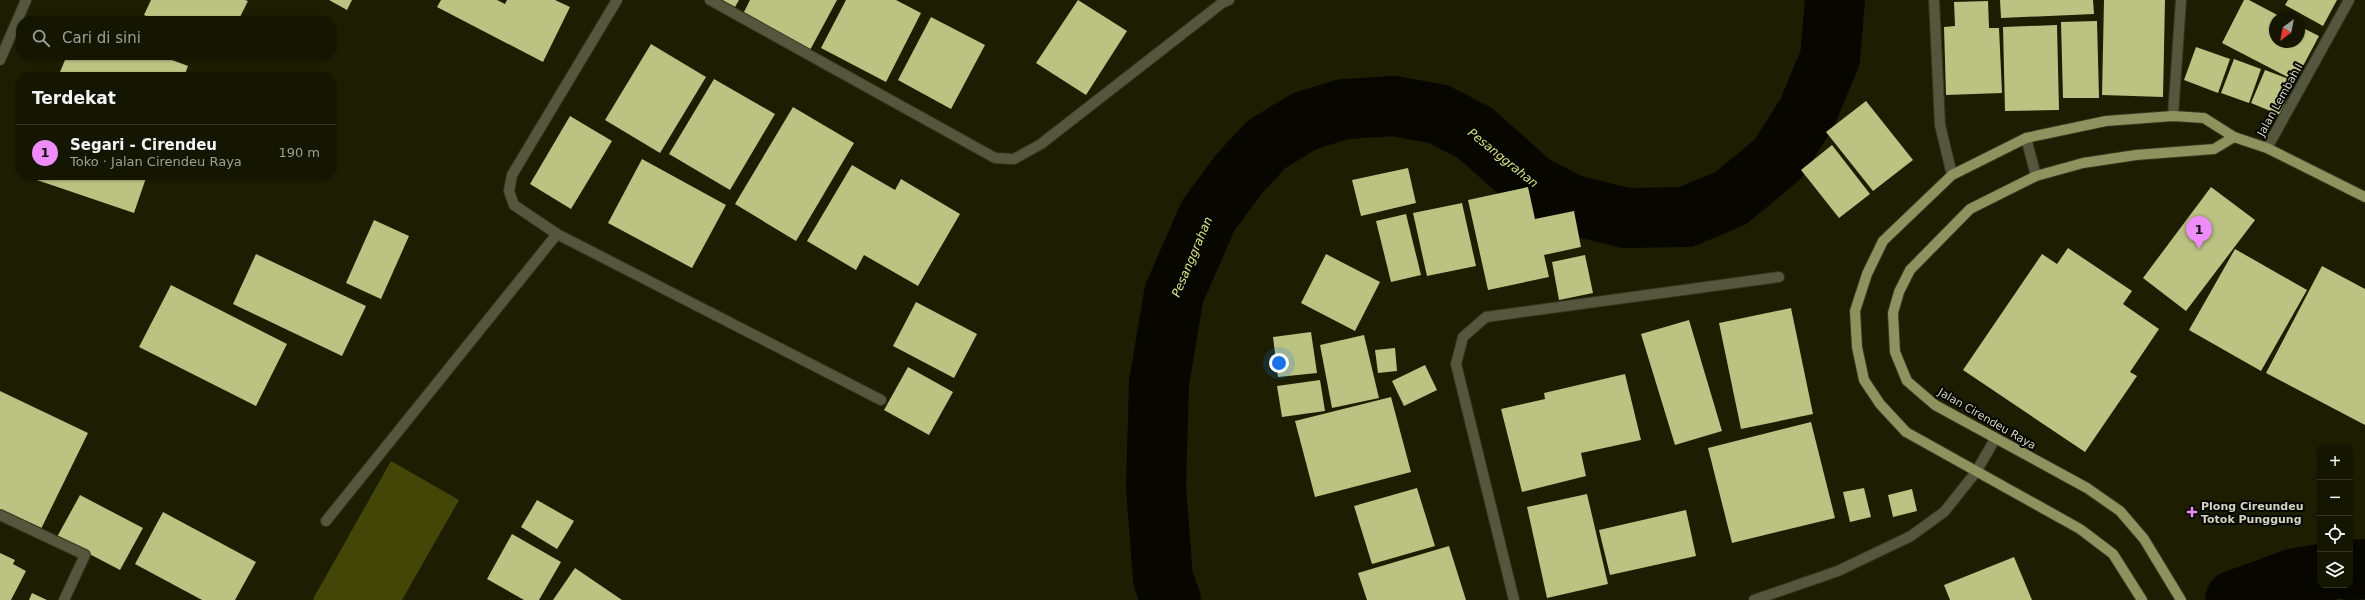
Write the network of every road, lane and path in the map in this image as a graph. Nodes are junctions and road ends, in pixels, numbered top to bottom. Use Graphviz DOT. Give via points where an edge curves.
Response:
graph roads {
  1 [pos="26,0"];
  2 [pos="617,0"];
  3 [pos="710,0"];
  4 [pos="1934,0"];
  5 [pos="2181,0"];
  6 [pos="2349,0"];
  7 [pos="1222,1"];
  8 [pos="19,16"];
  9 [pos="16,23"];
  10 [pos="0,60"];
  11 [pos="2173,116"];
  12 [pos="2234,137"];
  13 [pos="2026,138"];
  14 [pos="2267,148"];
  15 [pos="1952,175"];
  16 [pos="2036,176"];
  17 [pos="2365,197"];
  18 [pos="557,234"];
  19 [pos="1779,277"];
  20 [pos="881,400"];
  21 [pos="1995,439"];
  22 [pos="1976,472"];
  23 [pos="0,515"];
  24 [pos="326,521"];
  25 [pos="2142,599"];
  26 [pos="64,600"];
  27 [pos="1514,600"];
  28 [pos="1754,600"];
  29 [pos="2181,600"];
  1 -- 8 [label="street"];
  2 -- 18 [label="street" via="512,175 509,191 514,205"];
  3 -- 7 [label="street" via="995,158 1014,159 1041,144"];
  4 -- 15 [label="street" via="1940,125"];
  5 -- 11 [label="street"];
  6 -- 14 [label="street, Jalan Lembah I"];
  9 -- 10 [label="street"];
  11 -- 12 [label="main road" via="2204,118"];
  11 -- 13 [label="main road" via="2106,121"];
  12 -- 14 [label="main road"];
  12 -- 16 [label="main road, Jalan Cirendeu Raya" via="2214,149 2136,155 2083,163"];
  13 -- 15 [label="main road"];
  13 -- 16 [label="street"];
  14 -- 17 [label="main road"];
  15 -- 22 [label="main road" via="1883,242 1867,274 1855,311 1857,347 1864,380 1906,432"];
  16 -- 21 [label="main road, Jalan Cirendeu Raya" via="1970,209 1910,270 1899,292 1893,313 1895,352 1907,381 1935,405"];
  18 -- 20 [label="street"];
  18 -- 24 [label="street"];
  19 -- 27 [label="street" via="1486,317 1463,338 1456,364"];
  21 -- 22 [label="street"];
  21 -- 29 [label="main road, Jalan Cirendeu Raya" via="2087,488 2120,510 2144,539"];
  22 -- 25 [label="main road" via="2080,529 2112,554"];
  22 -- 28 [label="street" via="1944,512 1911,536 1838,571"];
  23 -- 26 [label="street" via="85,555"];
}
